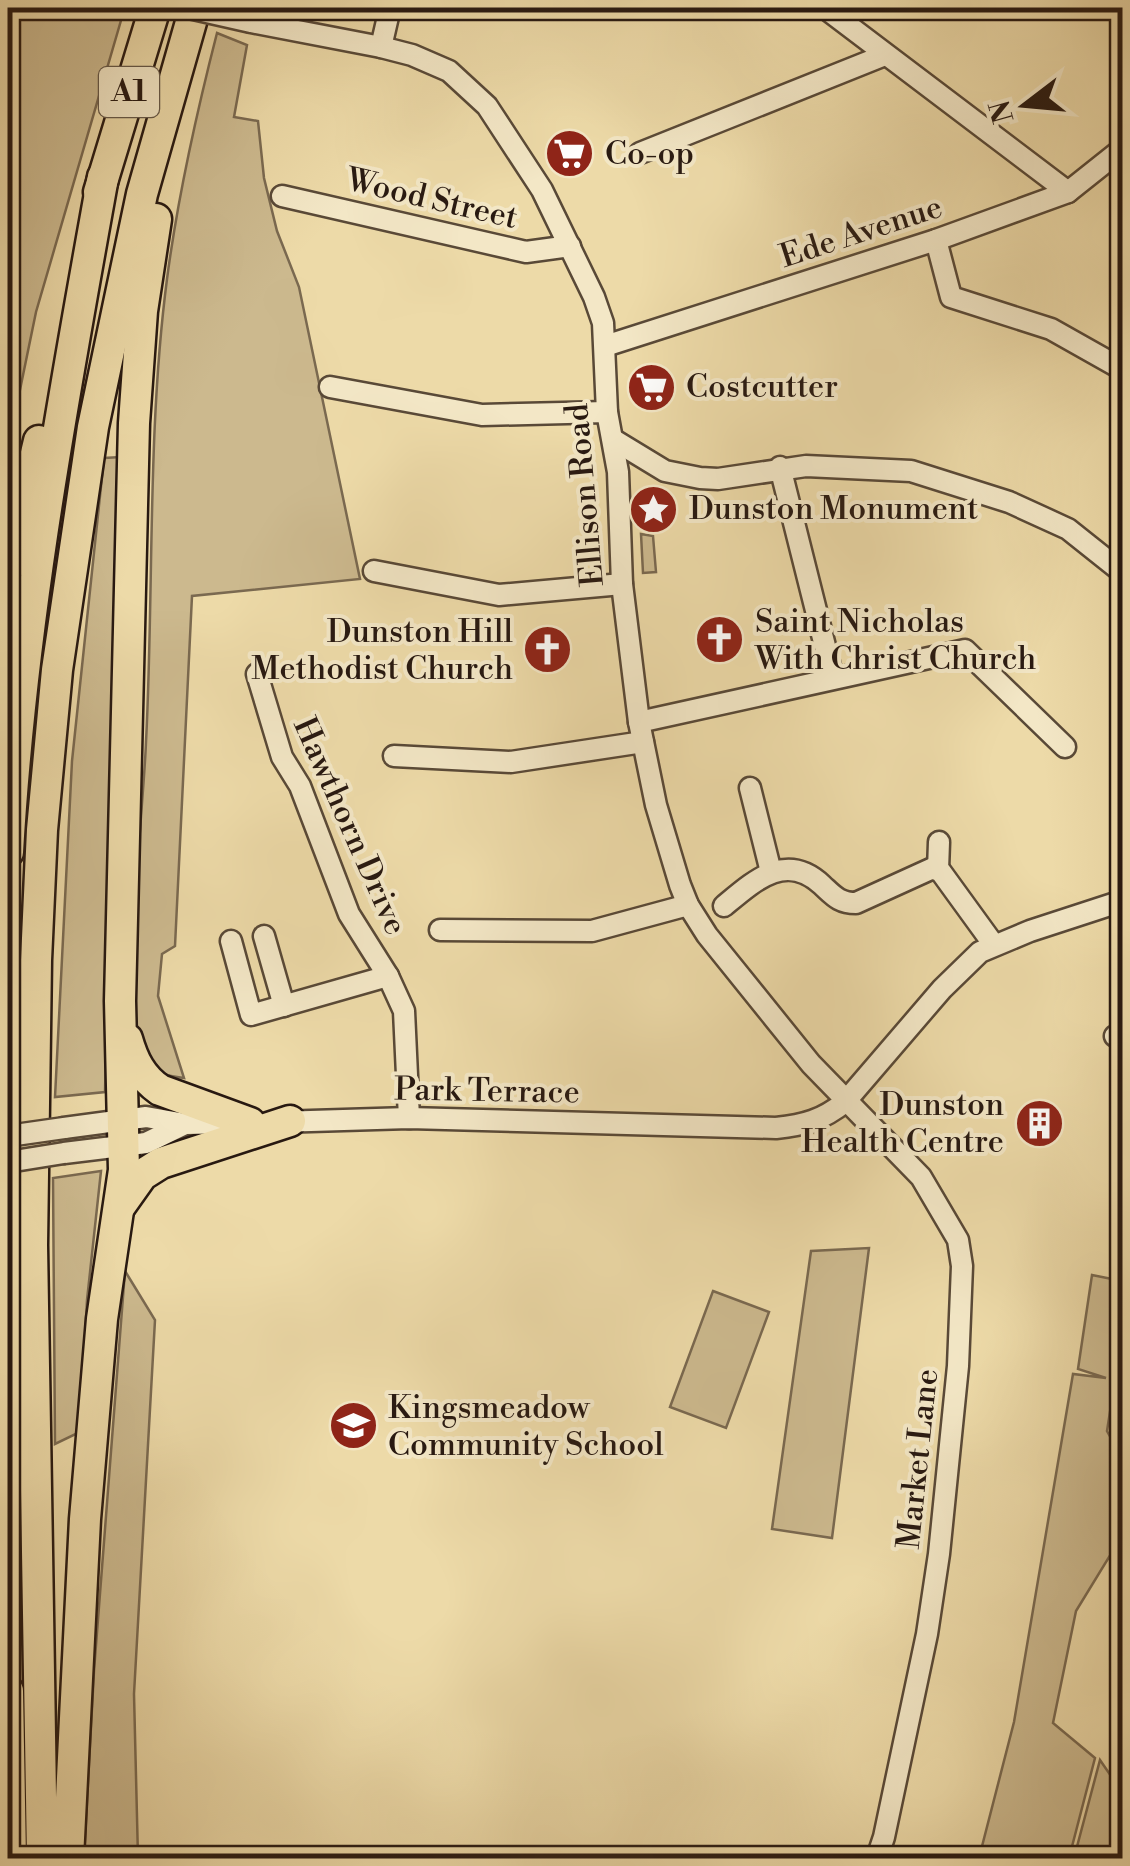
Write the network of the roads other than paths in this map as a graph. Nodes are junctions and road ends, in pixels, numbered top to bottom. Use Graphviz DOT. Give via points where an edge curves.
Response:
graph roads {
  1 [pos="156,8"];
  2 [pos="192,8"];
  3 [pos="390,8"];
  4 [pos="826,8"];
  5 [pos="185,38"];
  6 [pos="380,47"];
  7 [pos="885,54"];
  8 [pos="1122,150"];
  9 [pos="640,153"];
  10 [pos="103,177"];
  11 [pos="1068,192"];
  12 [pos="282,196"];
  13 [pos="936,240"];
  14 [pos="570,246"];
  15 [pos="605,346"];
  16 [pos="1122,369"];
  17 [pos="330,387"];
  18 [pos="608,412"];
  19 [pos="614,440"];
  20 [pos="780,467"];
  21 [pos="8,570"];
  22 [pos="374,571"];
  23 [pos="1122,572"];
  24 [pos="622,584"];
  25 [pos="256,674"];
  26 [pos="833,678"];
  27 [pos="641,732"];
  28 [pos="1065,747"];
  29 [pos="394,756"];
  30 [pos="750,788"];
  31 [pos="940,842"];
  32 [pos="8,852"];
  33 [pos="938,870"];
  34 [pos="770,872"];
  35 [pos="1122,901"];
  36 [pos="688,905"];
  37 [pos="724,906"];
  38 [pos="440,930"];
  39 [pos="264,936"];
  40 [pos="230,941"];
  41 [pos="994,945"];
  42 [pos="388,976"];
  43 [pos="120,1001"];
  44 [pos="284,1006"];
  45 [pos="845,1102"];
  46 [pos="410,1118"];
  47 [pos="290,1121"];
  48 [pos="250,1122"];
  49 [pos="124,1132"];
  50 [pos="8,1136"];
  51 [pos="8,1162"];
  52 [pos="118,1210"];
  53 [pos="8,1691"];
  54 [pos="11,1858"];
  55 [pos="42,1858"];
  56 [pos="68,1858"];
  57 [pos="877,1858"];
  1 -- 10 [label="highway, A1"];
  2 -- 5 [label="highway, A1"];
  2 -- 6 [label="street, Ellison Road, bridge"];
  3 -- 6 [label="street"];
  4 -- 7 [label="street"];
  5 -- 43 [label="highway" via="142,310 135,404"];
  5 -- 55 [label="highway, A1" via="142,194 94,427 57,670 42,830 32,1245"];
  6 -- 14 [label="street, Ellison Road" via="449,71 487,106"];
  7 -- 9 [label="street"];
  7 -- 11 [label="street"];
  8 -- 11 [label="street, Ede Avenue"];
  10 -- 21 [label="highway"];
  10 -- 32 [label="highway, A1" via="54,458"];
  11 -- 13 [label="street, Ede Avenue"];
  12 -- 14 [label="street, Wood Street" via="526,252"];
  13 -- 15 [label="street, Ede Avenue"];
  13 -- 16 [label="street" via="952,298 1051,330"];
  14 -- 15 [label="street, Ellison Road" via="594,296"];
  15 -- 18 [label="street, Ellison Road"];
  17 -- 18 [label="street" via="482,415"];
  18 -- 19 [label="street, Ellison Road"];
  19 -- 20 [label="street" via="684,476 718,480"];
  19 -- 24 [label="street, Ellison Road"];
  20 -- 23 [label="street" via="911,471 1068,529"];
  20 -- 26 [label="street"];
  22 -- 24 [label="street" via="499,595"];
  24 -- 27 [label="street, Ellison Road"];
  25 -- 42 [label="street, Hawthorn Drive" via="282,757 300,786 349,914"];
  26 -- 27 [label="street"];
  26 -- 28 [label="street" via="964,650"];
  27 -- 29 [label="street" via="511,762"];
  27 -- 36 [label="street, Ellison Road"];
  30 -- 34 [label="street"];
  31 -- 33 [label="street"];
  33 -- 34 [label="street" via="856,903 835,898 797,870"];
  33 -- 41 [label="street"];
  34 -- 37 [label="street"];
  35 -- 41 [label="street"];
  36 -- 38 [label="street" via="592,931"];
  36 -- 45 [label="street, Ellison Road"];
  39 -- 44 [label="street"];
  40 -- 44 [label="street" via="252,1015"];
  41 -- 45 [label="street" via="942,989"];
  42 -- 44 [label="street"];
  42 -- 46 [label="street, Hawthorn Drive" via="404,1011"];
  43 -- 48 [label="highway" via="131,1051 150,1083"];
  43 -- 49 [label="highway"];
  45 -- 46 [label="street, Park Terrace" via="806,1125 776,1128"];
  45 -- 57 [label="street, Market Lane" via="920,1177 958,1240 962,1266 939,1554"];
  46 -- 47 [label="street, Park Terrace"];
  47 -- 48 [label="street, Park Terrace"];
  47 -- 52 [label="highway" via="160,1163 135,1182"];
  48 -- 49 [label="street, Park Terrace" via="185,1124 146,1143"];
  49 -- 50 [label="street, bridge" via="64,1128"];
  49 -- 51 [label="street, bridge" via="64,1153"];
  49 -- 52 [label="highway"];
  52 -- 56 [label="highway" via="85,1519"];
  53 -- 54 [label="highway"];
}
